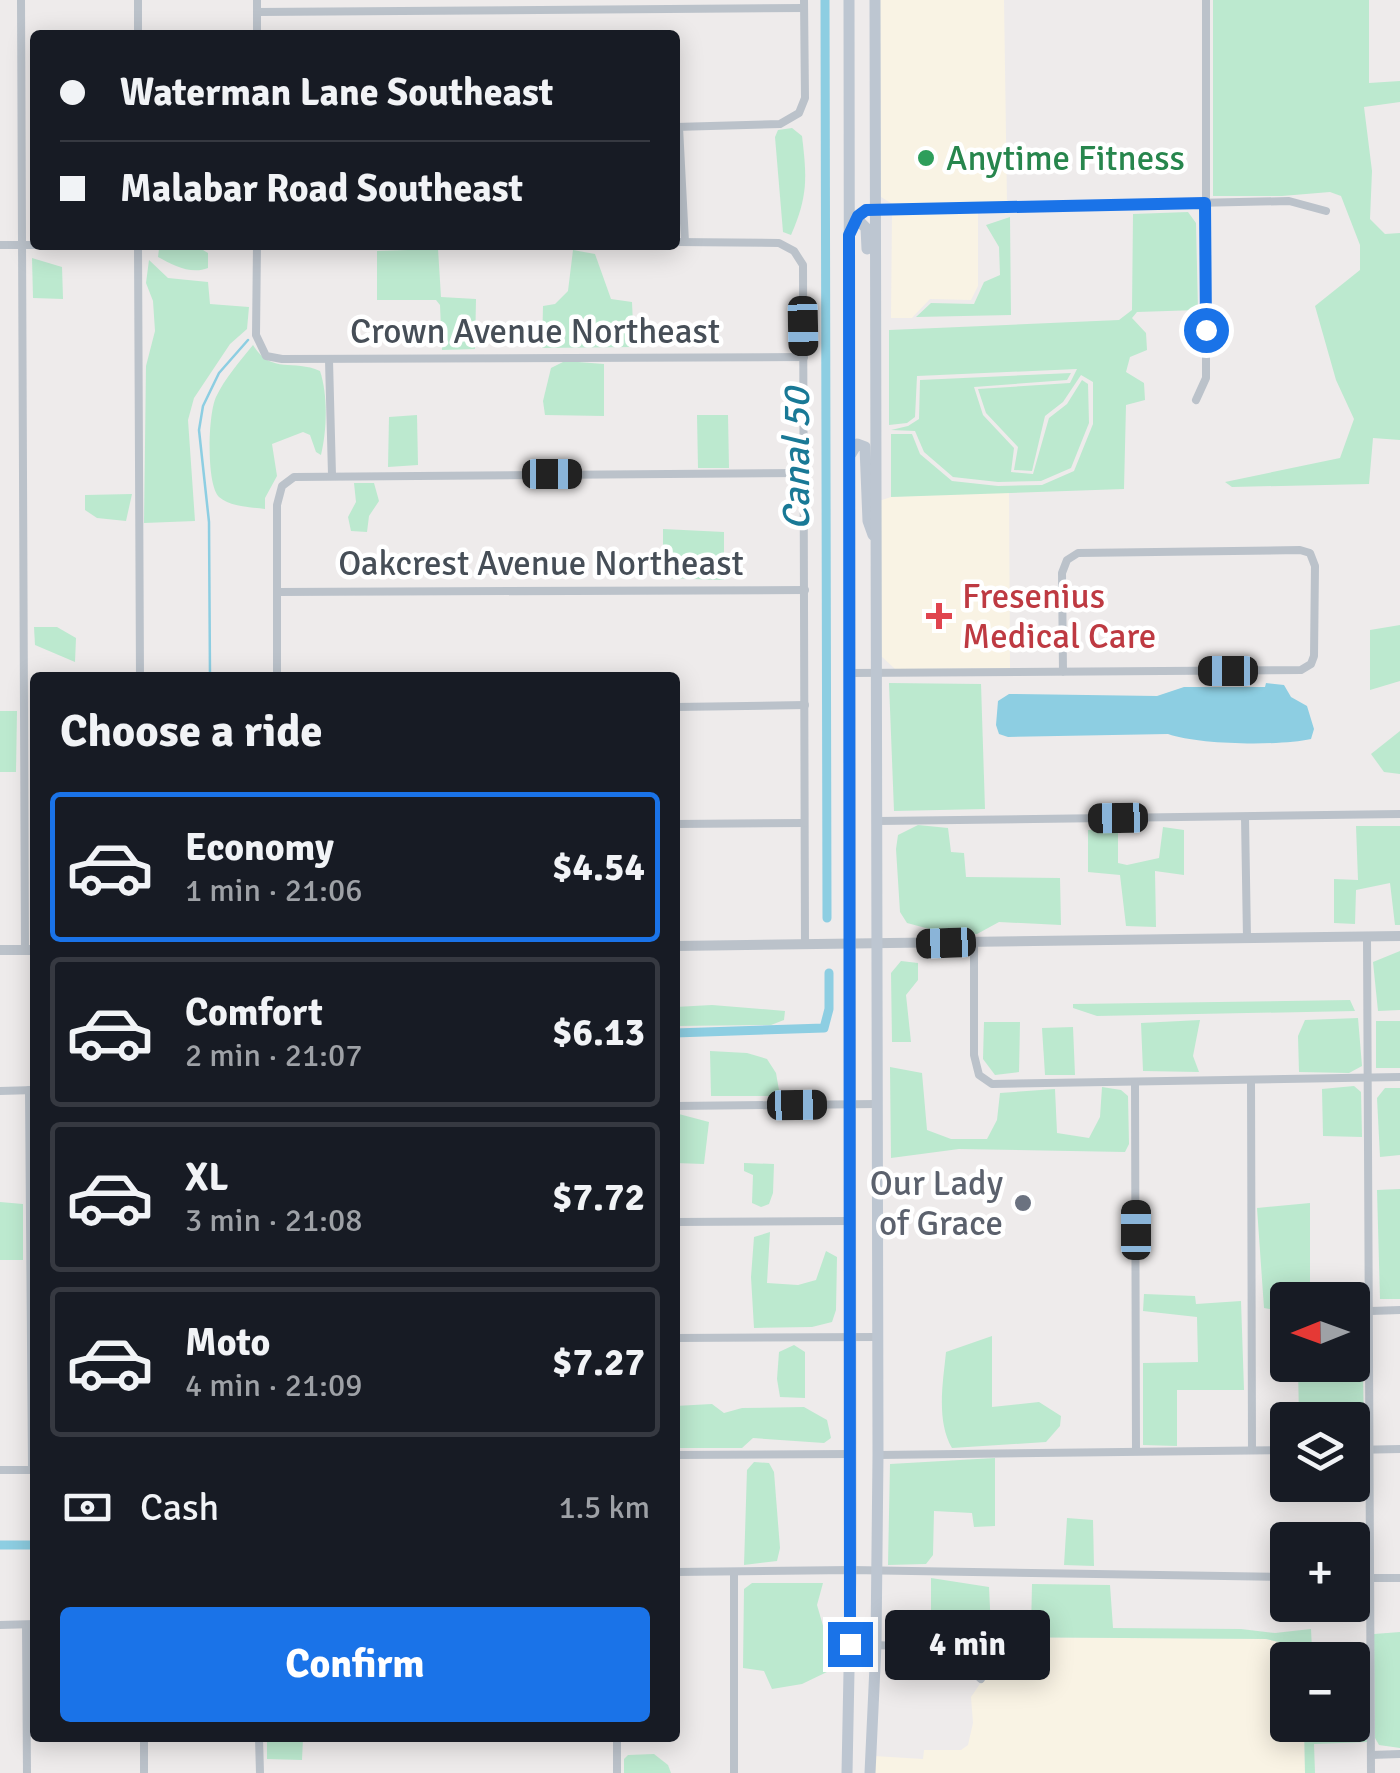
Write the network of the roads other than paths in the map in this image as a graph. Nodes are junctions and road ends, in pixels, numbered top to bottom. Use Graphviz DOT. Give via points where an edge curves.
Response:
graph roads {
  1 [pos="21,0"];
  2 [pos="138,0"];
  3 [pos="257,0"];
  4 [pos="867,0"];
  5 [pos="875,0"];
  6 [pos="1206,0"];
  7 [pos="849,2"];
  8 [pos="804,4"];
  9 [pos="257,12"];
  10 [pos="138,30"];
  11 [pos="257,30"];
  12 [pos="849,82"];
  13 [pos="875,87"];
  14 [pos="680,127"];
  15 [pos="1205,203"];
  16 [pos="874,210"];
  17 [pos="1326,211"];
  18 [pos="852,229"];
  19 [pos="680,242"];
  20 [pos="0,245"];
  21 [pos="22,245"];
  22 [pos="30,245"];
  23 [pos="138,250"];
  24 [pos="257,250"];
  25 [pos="849,323"];
  26 [pos="876,324"];
  27 [pos="804,357"];
  28 [pos="329,360"];
  29 [pos="875,396"];
  30 [pos="1196,400"];
  31 [pos="850,457"];
  32 [pos="804,474"];
  33 [pos="332,475"];
  34 [pos="877,544"];
  35 [pos="806,590"];
  36 [pos="278,592"];
  37 [pos="140,672"];
  38 [pos="277,672"];
  39 [pos="1063,672"];
  40 [pos="850,673"];
  41 [pos="878,673"];
  42 [pos="804,705"];
  43 [pos="680,706"];
  44 [pos="1400,814"];
  45 [pos="1245,817"];
  46 [pos="878,821"];
  47 [pos="804,823"];
  48 [pos="680,824"];
  49 [pos="1400,936"];
  50 [pos="1367,937"];
  51 [pos="1247,939"];
  52 [pos="974,943"];
  53 [pos="805,945"];
  54 [pos="851,945"];
  55 [pos="878,945"];
  56 [pos="680,946"];
  57 [pos="0,950"];
  58 [pos="30,950"];
  59 [pos="1368,1078"];
  60 [pos="1400,1078"];
  61 [pos="1251,1080"];
  62 [pos="1136,1083"];
  63 [pos="0,1090"];
  64 [pos="30,1090"];
  65 [pos="849,1104"];
  66 [pos="877,1104"];
  67 [pos="680,1106"];
  68 [pos="849,1221"];
  69 [pos="680,1222"];
  70 [pos="1400,1310"];
  71 [pos="1371,1311"];
  72 [pos="850,1336"];
  73 [pos="877,1337"];
  74 [pos="680,1338"];
  75 [pos="1252,1450"];
  76 [pos="1270,1450"];
  77 [pos="1370,1450"];
  78 [pos="1400,1450"];
  79 [pos="1136,1451"];
  80 [pos="850,1454"];
  81 [pos="680,1455"];
  82 [pos="878,1455"];
  83 [pos="0,1470"];
  84 [pos="30,1470"];
  85 [pos="851,1570"];
  86 [pos="877,1571"];
  87 [pos="680,1572"];
  88 [pos="734,1572"];
  89 [pos="1270,1577"];
  90 [pos="1370,1578"];
  91 [pos="1400,1578"];
  92 [pos="30,1624"];
  93 [pos="0,1625"];
  94 [pos="850,1644"];
  95 [pos="876,1646"];
  96 [pos="981,1679"];
  97 [pos="144,1742"];
  98 [pos="260,1742"];
  99 [pos="617,1742"];
  100 [pos="1400,1754"];
  101 [pos="1371,1755"];
  102 [pos="27,1773"];
  103 [pos="144,1773"];
  104 [pos="260,1773"];
  105 [pos="617,1773"];
  106 [pos="734,1773"];
  107 [pos="847,1773"];
  108 [pos="870,1773"];
  109 [pos="1371,1773"];
  1 -- 21 [label="street"];
  2 -- 10 [label="street"];
  3 -- 9 [label="street"];
  4 -- 13 [label="main road" via="868,71"];
  5 -- 13 [label="main road"];
  6 -- 15 [label="street"];
  7 -- 12 [label="main road"];
  8 -- 9 [label="street"];
  8 -- 14 [label="street" via="805,98 799,113 780,124"];
  9 -- 11 [label="street"];
  12 -- 16 [label="main road" via="856,106 856,194"];
  12 -- 18 [label="main road"];
  13 -- 16 [label="main road"];
  15 -- 16 [label="street"];
  15 -- 17 [label="street" via="1288,201"];
  15 -- 30 [label="street" via="1206,378"];
  16 -- 18 [label="main road" via="866,210"];
  16 -- 26 [label="main road"];
  18 -- 25 [label="main road"];
  18 -- 26 [label="main road" via="860,222 866,228 868,300"];
  19 -- 27 [label="street" via="780,243 794,252 802,265"];
  20 -- 21 [label="street"];
  21 -- 22 [label="street"];
  21 -- 58 [label="street"];
  23 -- 37 [label="street"];
  24 -- 28 [label="street, Crown Avenue Northeast" via="256,334 266,356"];
  25 -- 29 [label="main road" via="861,419 868,418"];
  25 -- 31 [label="main road"];
  26 -- 29 [label="main road"];
  27 -- 28 [label="street, Crown Avenue Northeast"];
  27 -- 32 [label="street"];
  28 -- 33 [label="street"];
  29 -- 34 [label="main road"];
  31 -- 34 [label="main road" via="857,444 866,447 868,521"];
  31 -- 40 [label="main road"];
  32 -- 33 [label="street"];
  32 -- 35 [label="street"];
  33 -- 36 [label="street" via="294,477 282,486 276,505"];
  34 -- 41 [label="main road"];
  35 -- 36 [label="street, Oakcrest Avenue Northeast"];
  35 -- 42 [label="street"];
  36 -- 38 [label="street"];
  39 -- 39 [label="street" via="1301,670 1314,656 1310,553 1078,554 1066,560 1062,573"];
  39 -- 41 [label="street"];
  40 -- 41 [label="street"];
  40 -- 54 [label="main road"];
  41 -- 46 [label="main road"];
  42 -- 43 [label="street"];
  42 -- 47 [label="street"];
  44 -- 45 [label="street"];
  45 -- 46 [label="street"];
  45 -- 51 [label="street"];
  46 -- 55 [label="main road"];
  47 -- 48 [label="street"];
  47 -- 53 [label="street"];
  49 -- 50 [label="street"];
  50 -- 51 [label="street"];
  50 -- 59 [label="street"];
  51 -- 52 [label="street"];
  52 -- 55 [label="street"];
  52 -- 62 [label="street" via="979,1076 992,1084"];
  53 -- 54 [label="street"];
  53 -- 56 [label="street"];
  54 -- 55 [label="street"];
  54 -- 65 [label="main road"];
  55 -- 66 [label="main road"];
  57 -- 58 [label="street"];
  59 -- 60 [label="street"];
  59 -- 61 [label="street"];
  59 -- 71 [label="street"];
  61 -- 62 [label="street"];
  61 -- 75 [label="street"];
  62 -- 79 [label="street"];
  63 -- 64 [label="street"];
  65 -- 66 [label="street"];
  65 -- 67 [label="street"];
  65 -- 68 [label="main road"];
  66 -- 73 [label="main road"];
  68 -- 69 [label="street"];
  68 -- 72 [label="main road"];
  70 -- 71 [label="street"];
  71 -- 77 [label="street"];
  72 -- 73 [label="street"];
  72 -- 74 [label="street"];
  72 -- 80 [label="main road"];
  73 -- 82 [label="main road"];
  75 -- 76 [label="street"];
  75 -- 79 [label="street"];
  77 -- 78 [label="street"];
  79 -- 82 [label="street"];
  80 -- 81 [label="street"];
  80 -- 85 [label="main road"];
  82 -- 86 [label="main road"];
  83 -- 84 [label="street"];
  85 -- 86 [label="street"];
  85 -- 88 [label="street"];
  85 -- 94 [label="main road"];
  86 -- 89 [label="street"];
  86 -- 95 [label="main road"];
  87 -- 88 [label="street"];
  88 -- 106 [label="street"];
  90 -- 91 [label="street"];
  90 -- 101 [label="street"];
  92 -- 93 [label="street"];
  92 -- 102 [label="street"];
  94 -- 95 [label="street"];
  94 -- 107 [label="main road"];
  95 -- 96 [label="street" via="948,1648"];
  95 -- 108 [label="main road"];
  97 -- 103 [label="street"];
  98 -- 104 [label="street"];
  99 -- 105 [label="street"];
  100 -- 101 [label="street"];
  101 -- 109 [label="street"];
}
